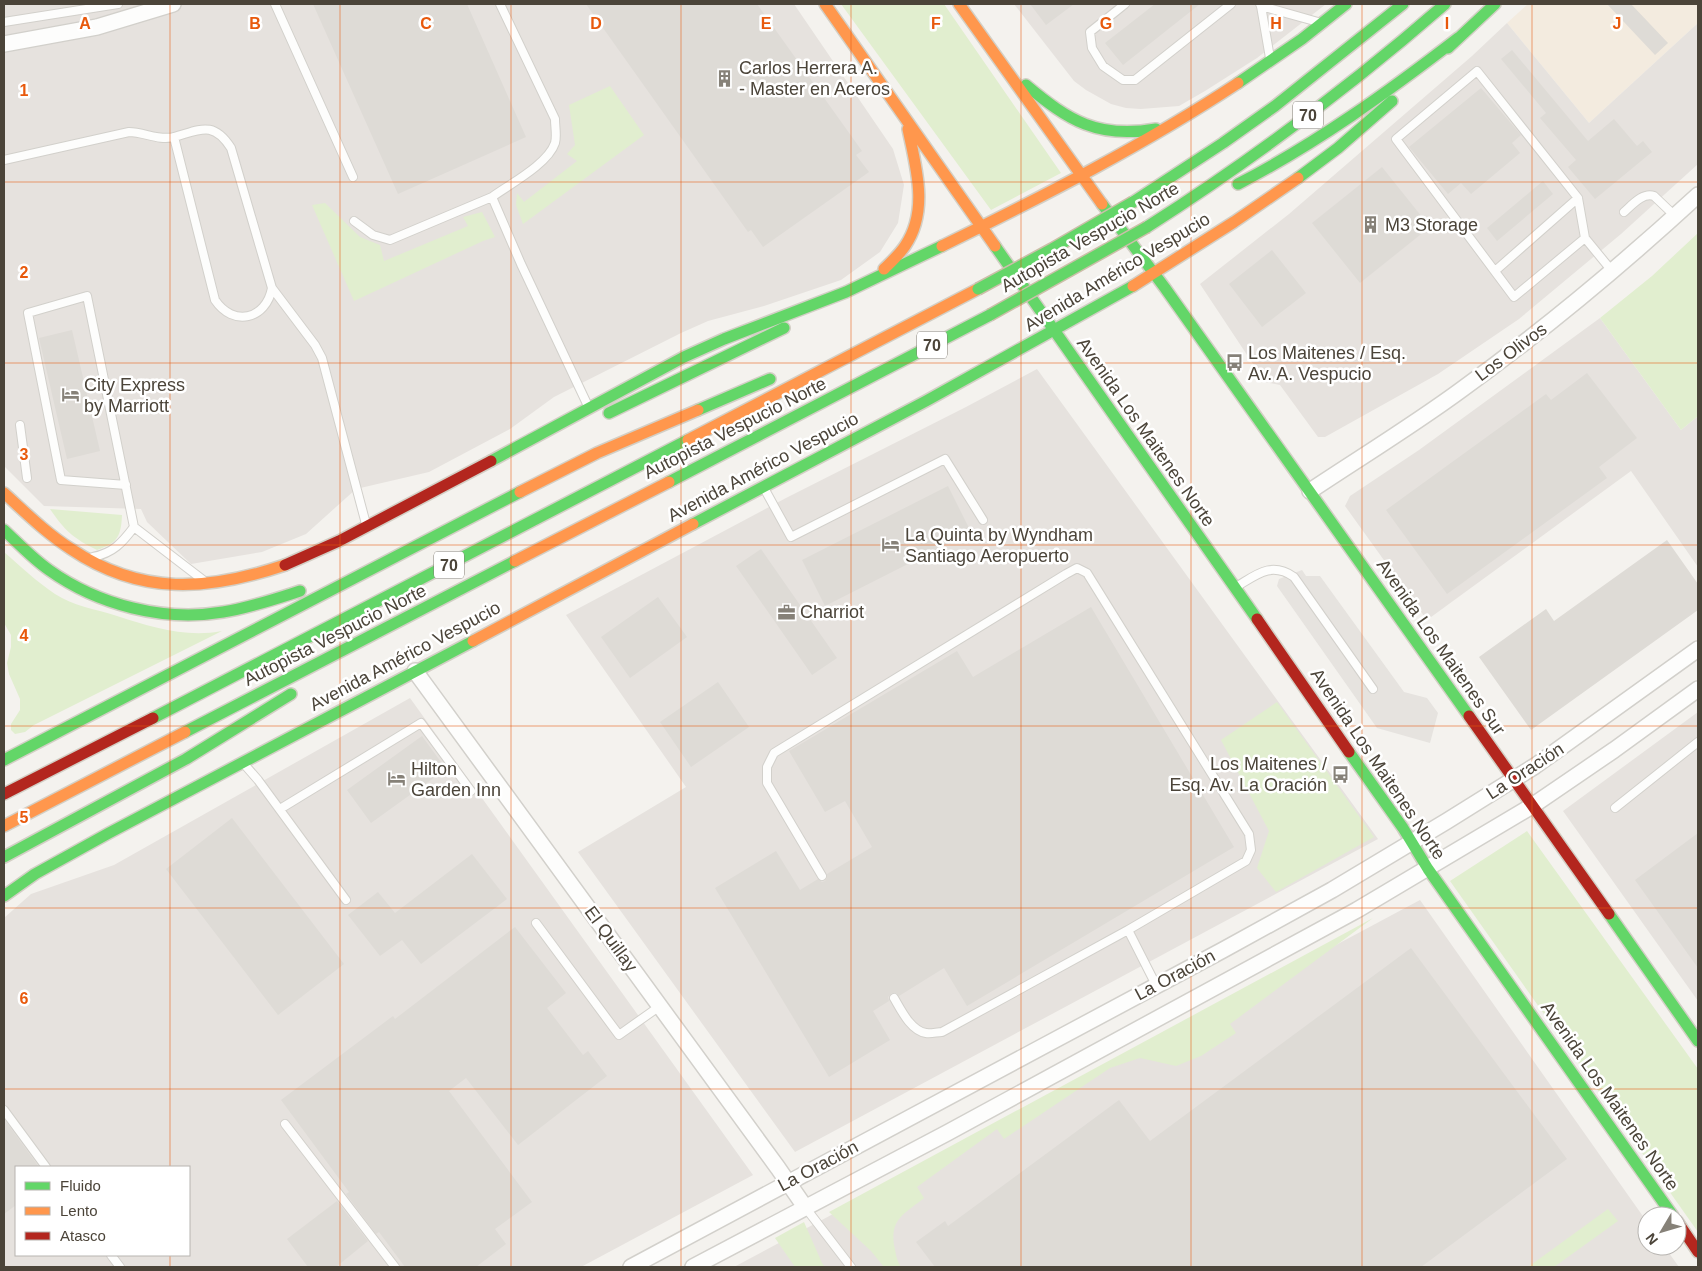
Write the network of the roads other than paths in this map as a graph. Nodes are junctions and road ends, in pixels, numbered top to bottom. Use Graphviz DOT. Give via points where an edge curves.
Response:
graph roads {
  1 [pos="118,4"];
  2 [pos="173,4"];
  3 [pos="275,4"];
  4 [pos="500,4"];
  5 [pos="825,4"];
  6 [pos="959,4"];
  7 [pos="1125,4"];
  8 [pos="1231,4"];
  9 [pos="1346,4"];
  10 [pos="1402,4"];
  11 [pos="1445,4"];
  12 [pos="1495,4"];
  13 [pos="1260,5"];
  14 [pos="4,22"];
  15 [pos="1322,24"];
  16 [pos="1458,38"];
  17 [pos="4,44"];
  18 [pos="1000,62"];
  19 [pos="1270,62"];
  20 [pos="907,122"];
  21 [pos="1169,127"];
  22 [pos="174,137"];
  23 [pos="4,160"];
  24 [pos="353,177"];
  25 [pos="1082,177"];
  26 [pos="1698,195"];
  27 [pos="492,197"];
  28 [pos="1578,198"];
  29 [pos="1624,212"];
  30 [pos="1163,216"];
  31 [pos="1675,216"];
  32 [pos="354,221"];
  33 [pos="982,227"];
  34 [pos="1584,238"];
  35 [pos="1495,270"];
  36 [pos="1612,271"];
  37 [pos="1154,273"];
  38 [pos="876,278"];
  39 [pos="272,288"];
  40 [pos="847,292"];
  41 [pos="1054,332"];
  42 [pos="893,334"];
  43 [pos="827,355"];
  44 [pos="784,373"];
  45 [pos="595,414"];
  46 [pos="20,425"];
  47 [pos="27,478"];
  48 [pos="126,485"];
  49 [pos="764,487"];
  50 [pos="1310,491"];
  51 [pos="4,492"];
  52 [pos="983,520"];
  53 [pos="367,526"];
  54 [pos="134,527"];
  55 [pos="4,530"];
  56 [pos="85,558"];
  57 [pos="370,568"];
  58 [pos="209,584"];
  59 [pos="1235,589"];
  60 [pos="411,615"];
  61 [pos="1698,649"];
  62 [pos="415,671"];
  63 [pos="320,675"];
  64 [pos="304,686"];
  65 [pos="1698,689"];
  66 [pos="1374,690"];
  67 [pos="1698,742"];
  68 [pos="4,760"];
  69 [pos="242,762"];
  70 [pos="1513,780"];
  71 [pos="470,791"];
  72 [pos="4,794"];
  73 [pos="1532,806"];
  74 [pos="1615,808"];
  75 [pos="280,809"];
  76 [pos="72,821"];
  77 [pos="4,826"];
  78 [pos="1413,842"];
  79 [pos="4,857"];
  80 [pos="4,864"];
  81 [pos="1428,869"];
  82 [pos="822,876"];
  83 [pos="4,896"];
  84 [pos="346,900"];
  85 [pos="536,923"];
  86 [pos="1128,930"];
  87 [pos="1156,985"];
  88 [pos="894,998"];
  89 [pos="660,1006"];
  90 [pos="1698,1041"];
  91 [pos="4,1110"];
  92 [pos="285,1124"];
  93 [pos="45,1166"];
  94 [pos="788,1182"];
  95 [pos="1666,1206"];
  96 [pos="805,1207"];
  97 [pos="1687,1236"];
  98 [pos="1698,1252"];
  99 [pos="112,1256"];
  100 [pos="120,1267"];
  101 [pos="395,1267"];
  102 [pos="631,1267"];
  103 [pos="693,1267"];
  104 [pos="851,1267"];
  1 -- 14 [label="lane"];
  2 -- 17 [label="street" via="97,27"];
  3 -- 24 [label="lane"];
  4 -- 27 [label="lane" via="555,119 556,131 555,143 543,161"];
  5 -- 20 [label="main road, Avenida Los Maitenes Norte"];
  6 -- 18 [label="main road"];
  7 -- 8 [label="lane" via="1090,32 1092,48 1103,66 1123,80 1135,80"];
  9 -- 15 [label="main road"];
  10 -- 42 [label="main road, Autopista Vespucio Norte / 70, bridge" via="1274,106 1133,202 1052,250"];
  11 -- 30 [label="main road, Autopista Vespucio Norte / 70" via="1304,118"];
  12 -- 16 [label="main road, Avenida Américo Vespucio"];
  13 -- 15 [label="lane"];
  13 -- 19 [label="lane"];
  15 -- 19 [label="main road"];
  16 -- 30 [label="main road" via="1369,104 1275,164 1220,193"];
  16 -- 37 [label="main road, Avenida Américo Vespucio" via="1404,90 1310,170"];
  18 -- 21 [label="main road" via="1058,110 1095,129 1136,133"];
  18 -- 25 [label="main road, Avenida Los Maitenes Sur"];
  19 -- 21 [label="main road"];
  20 -- 33 [label="main road, Avenida Los Maitenes Norte"];
  20 -- 38 [label="main road" via="918,181 916,221 907,244"];
  21 -- 25 [label="main road"];
  22 -- 23 [label="lane" via="129,132"];
  22 -- 39 [label="lane" via="206,128 223,138 231,148"];
  22 -- 39 [label="lane" via="215,300 226,312 249,316 267,303"];
  25 -- 33 [label="main road"];
  25 -- 37 [label="main road, Avenida Los Maitenes Sur"];
  26 -- 31 [label="street, Los Olivos"];
  27 -- 32 [label="lane" via="390,240 374,235"];
  27 -- 45 [label="lane" via="520,264"];
  28 -- 34 [label="lane"];
  28 -- 35 [label="lane"];
  28 -- 35 [label="lane" via="1477,71 1396,139"];
  29 -- 31 [label="lane" via="1643,196 1651,194"];
  30 -- 60 [label="main road, Autopista Vespucio Norte / 70, bridge" via="990,314"];
  31 -- 36 [label="street, Los Olivos"];
  33 -- 38 [label="main road"];
  33 -- 41 [label="main road, Avenida Los Maitenes Norte"];
  34 -- 35 [label="lane" via="1514,297"];
  34 -- 36 [label="lane"];
  36 -- 50 [label="street, Los Olivos" via="1462,389"];
  37 -- 41 [label="main road, Avenida Américo Vespucio"];
  37 -- 50 [label="main road, Avenida Los Maitenes Sur"];
  38 -- 40 [label="main road"];
  39 -- 53 [label="lane" via="322,358"];
  40 -- 45 [label="main road" via="753,344"];
  40 -- 45 [label="main road" via="710,344 666,366"];
  41 -- 49 [label="main road, Avenida Américo Vespucio"];
  41 -- 59 [label="main road, Avenida Los Maitenes Norte"];
  42 -- 43 [label="main road"];
  42 -- 72 [label="main road, Autopista Vespucio Norte / 70"];
  44 -- 57 [label="main road" via="597,454"];
  45 -- 53 [label="main road" via="561,432 529,441"];
  46 -- 47 [label="lane"];
  48 -- 48 [label="lane" via="87,296 28,313 60,480"];
  48 -- 54 [label="lane"];
  49 -- 52 [label="lane" via="791,537 945,458"];
  49 -- 62 [label="main road, Avenida Américo Vespucio"];
  50 -- 70 [label="main road, Avenida Los Maitenes Sur"];
  51 -- 56 [label="main road" via="54,538"];
  53 -- 58 [label="main road" via="270,570"];
  54 -- 56 [label="lane" via="115,548"];
  54 -- 58 [label="lane"];
  55 -- 57 [label="main road" via="72,585 123,605 174,614 245,608"];
  56 -- 58 [label="main road" via="104,568 143,580 183,585"];
  57 -- 68 [label="main road"];
  59 -- 66 [label="lane" via="1267,570 1282,571 1294,577"];
  59 -- 78 [label="main road, Avenida Los Maitenes Norte"];
  60 -- 63 [label="main road"];
  60 -- 77 [label="main road, Autopista Vespucio Norte / 70"];
  61 -- 70 [label="street, La Oración"];
  62 -- 69 [label="main road, Avenida Américo Vespucio"];
  62 -- 89 [label="street, El Quillay"];
  64 -- 76 [label="main road" via="214,743"];
  65 -- 73 [label="street, La Oración"];
  67 -- 74 [label="lane"];
  69 -- 75 [label="lane"];
  69 -- 83 [label="main road, Avenida Américo Vespucio" via="66,856"];
  70 -- 73 [label="main road, Avenida Los Maitenes Sur"];
  70 -- 78 [label="street, La Oración"];
  71 -- 75 [label="lane" via="421,723"];
  73 -- 81 [label="street, La Oración"];
  73 -- 90 [label="main road, Avenida Los Maitenes Sur"];
  75 -- 84 [label="lane"];
  76 -- 79 [label="main road"];
  76 -- 80 [label="main road"];
  78 -- 81 [label="main road, Avenida Los Maitenes Norte"];
  78 -- 87 [label="street, La Oración" via="1286,916"];
  81 -- 95 [label="main road, Avenida Los Maitenes Norte"];
  81 -- 96 [label="street, La Oración" via="1221,985"];
  82 -- 86 [label="lane" via="767,783 767,767 774,753 1077,568 1087,573 1250,834 1251,850 1246,861"];
  85 -- 89 [label="lane" via="619,1035"];
  86 -- 87 [label="lane"];
  86 -- 88 [label="lane" via="942,1032 925,1033 917,1029"];
  87 -- 94 [label="street, La Oración"];
  89 -- 94 [label="street, El Quillay"];
  91 -- 93 [label="lane"];
  92 -- 101 [label="lane"];
  94 -- 96 [label="street, El Quillay"];
  94 -- 102 [label="street, La Oración"];
  96 -- 103 [label="street, La Oración"];
  96 -- 104 [label="lane"];
  97 -- 98 [label="main road"];
  99 -- 100 [label="lane"];
}
